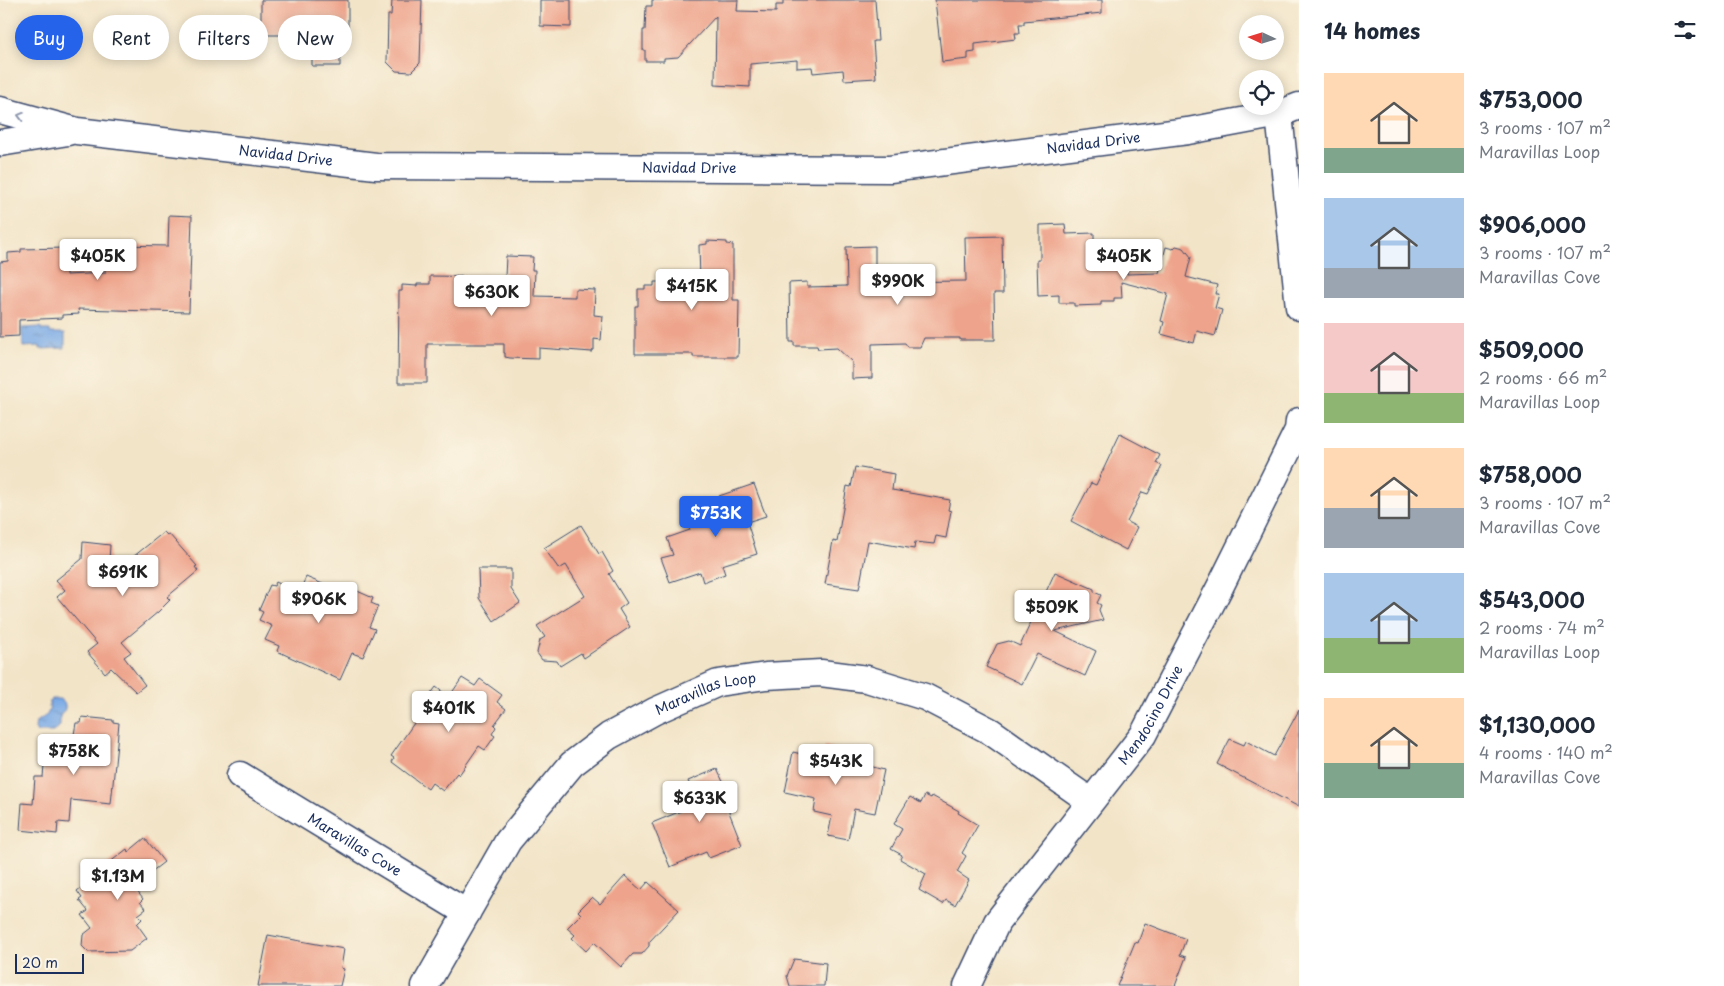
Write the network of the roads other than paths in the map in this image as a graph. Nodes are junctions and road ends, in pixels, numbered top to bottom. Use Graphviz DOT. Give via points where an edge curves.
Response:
graph roads {
  1 [pos="0,110"];
  2 [pos="1289,110"];
  3 [pos="76,131"];
  4 [pos="0,143"];
  5 [pos="1299,306"];
  6 [pos="1299,421"];
  7 [pos="240,775"];
  8 [pos="1090,801"];
  9 [pos="467,913"];
  10 [pos="425,986"];
  11 [pos="966,986"];
  3 -- 1 [label="street, Navidad Drive, one-way"];
  2 -- 3 [label="street, Navidad Drive" via="1188,131 890,169 376,166"];
  2 -- 5 [label="street"];
  3 -- 4 [label="street, Navidad Drive"];
  6 -- 8 [label="street, Mendocino Drive" via="1298,430 1221,585 1143,735"];
  7 -- 9 [label="street, Maravillas Cove"];
  8 -- 9 [label="street, Maravillas Loop" via="990,731 925,697 867,679 821,673 718,683 617,732 572,764 508,841"];
  8 -- 11 [label="street, Mendocino Drive" via="997,922"];
  9 -- 10 [label="street, Maravillas Loop"];
}
